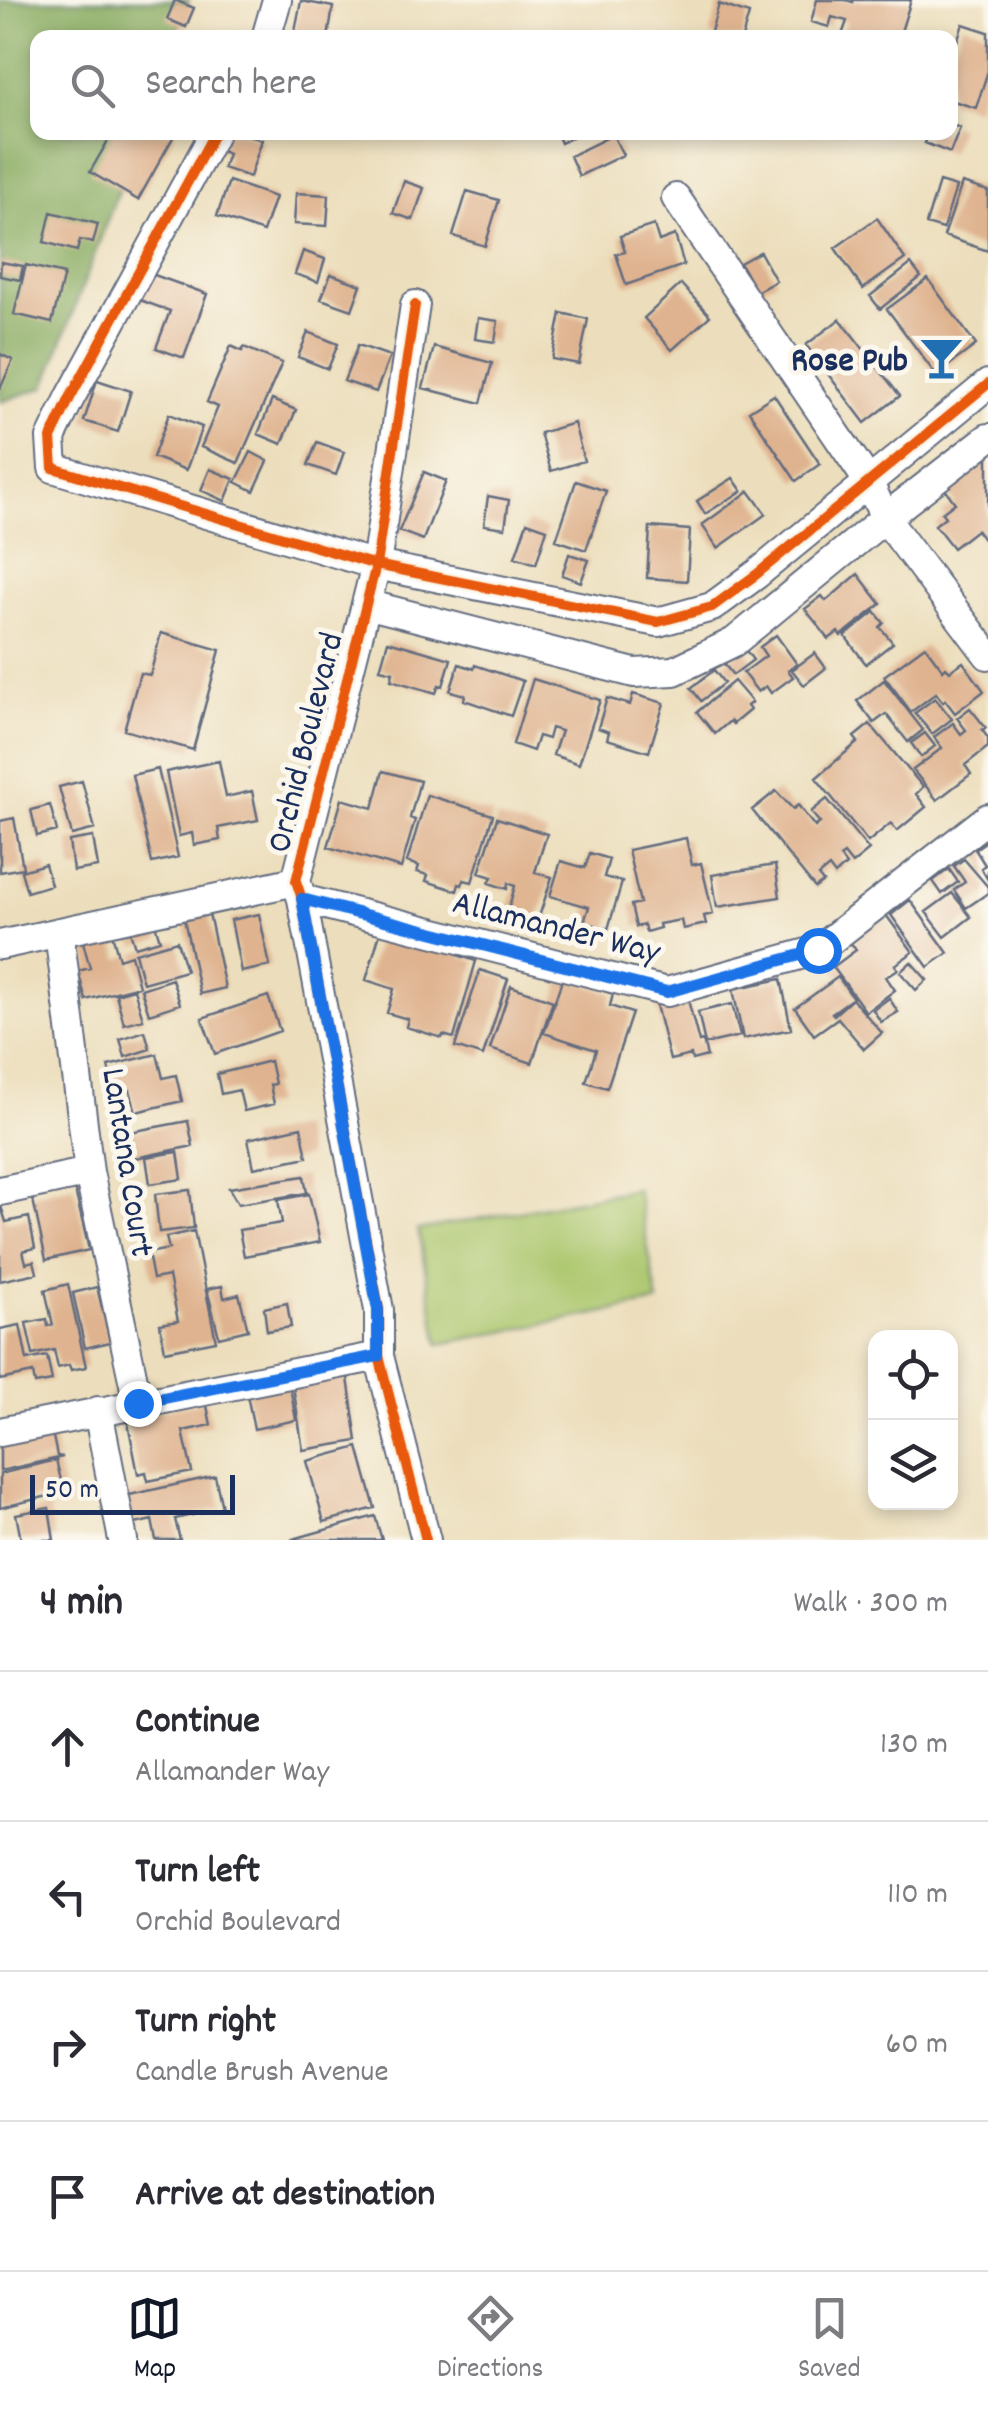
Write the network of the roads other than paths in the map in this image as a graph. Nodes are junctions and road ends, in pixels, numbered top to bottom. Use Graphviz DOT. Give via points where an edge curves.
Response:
graph roads {
  1 [pos="276,0"];
  2 [pos="268,30"];
  3 [pos="211,140"];
  4 [pos="676,198"];
  5 [pos="415,305"];
  6 [pos="988,384"];
  7 [pos="988,438"];
  8 [pos="868,481"];
  9 [pos="885,518"];
  10 [pos="376,564"];
  11 [pos="366,604"];
  12 [pos="988,655"];
  13 [pos="988,818"];
  14 [pos="299,890"];
  15 [pos="60,932"];
  16 [pos="0,945"];
  17 [pos="89,1172"];
  18 [pos="0,1191"];
  19 [pos="378,1356"];
  20 [pos="138,1403"];
  21 [pos="98,1411"];
  22 [pos="0,1432"];
  23 [pos="123,1540"];
  24 [pos="426,1540"];
  1 -- 2 [label="street"];
  3 -- 10 [label="street" via="50,438 53,468"];
  4 -- 8 [label="street"];
  5 -- 10 [label="street, Orchid Boulevard"];
  6 -- 8 [label="street"];
  7 -- 9 [label="street"];
  8 -- 9 [label="street"];
  8 -- 10 [label="street" via="712,607 658,622"];
  9 -- 11 [label="street" via="734,642 674,671 634,673"];
  9 -- 12 [label="street"];
  10 -- 11 [label="street, Orchid Boulevard"];
  11 -- 14 [label="street, Orchid Boulevard"];
  13 -- 14 [label="street, Allamander Way" via="818,950 667,992"];
  14 -- 15 [label="street"];
  14 -- 19 [label="street, Orchid Boulevard" via="378,1310"];
  15 -- 16 [label="street"];
  15 -- 17 [label="street, Lantana Court"];
  17 -- 18 [label="street"];
  17 -- 20 [label="street, Lantana Court"];
  19 -- 20 [label="street"];
  19 -- 24 [label="street, Orchid Boulevard"];
  20 -- 21 [label="street"];
  21 -- 22 [label="street"];
  21 -- 23 [label="street"];
}
